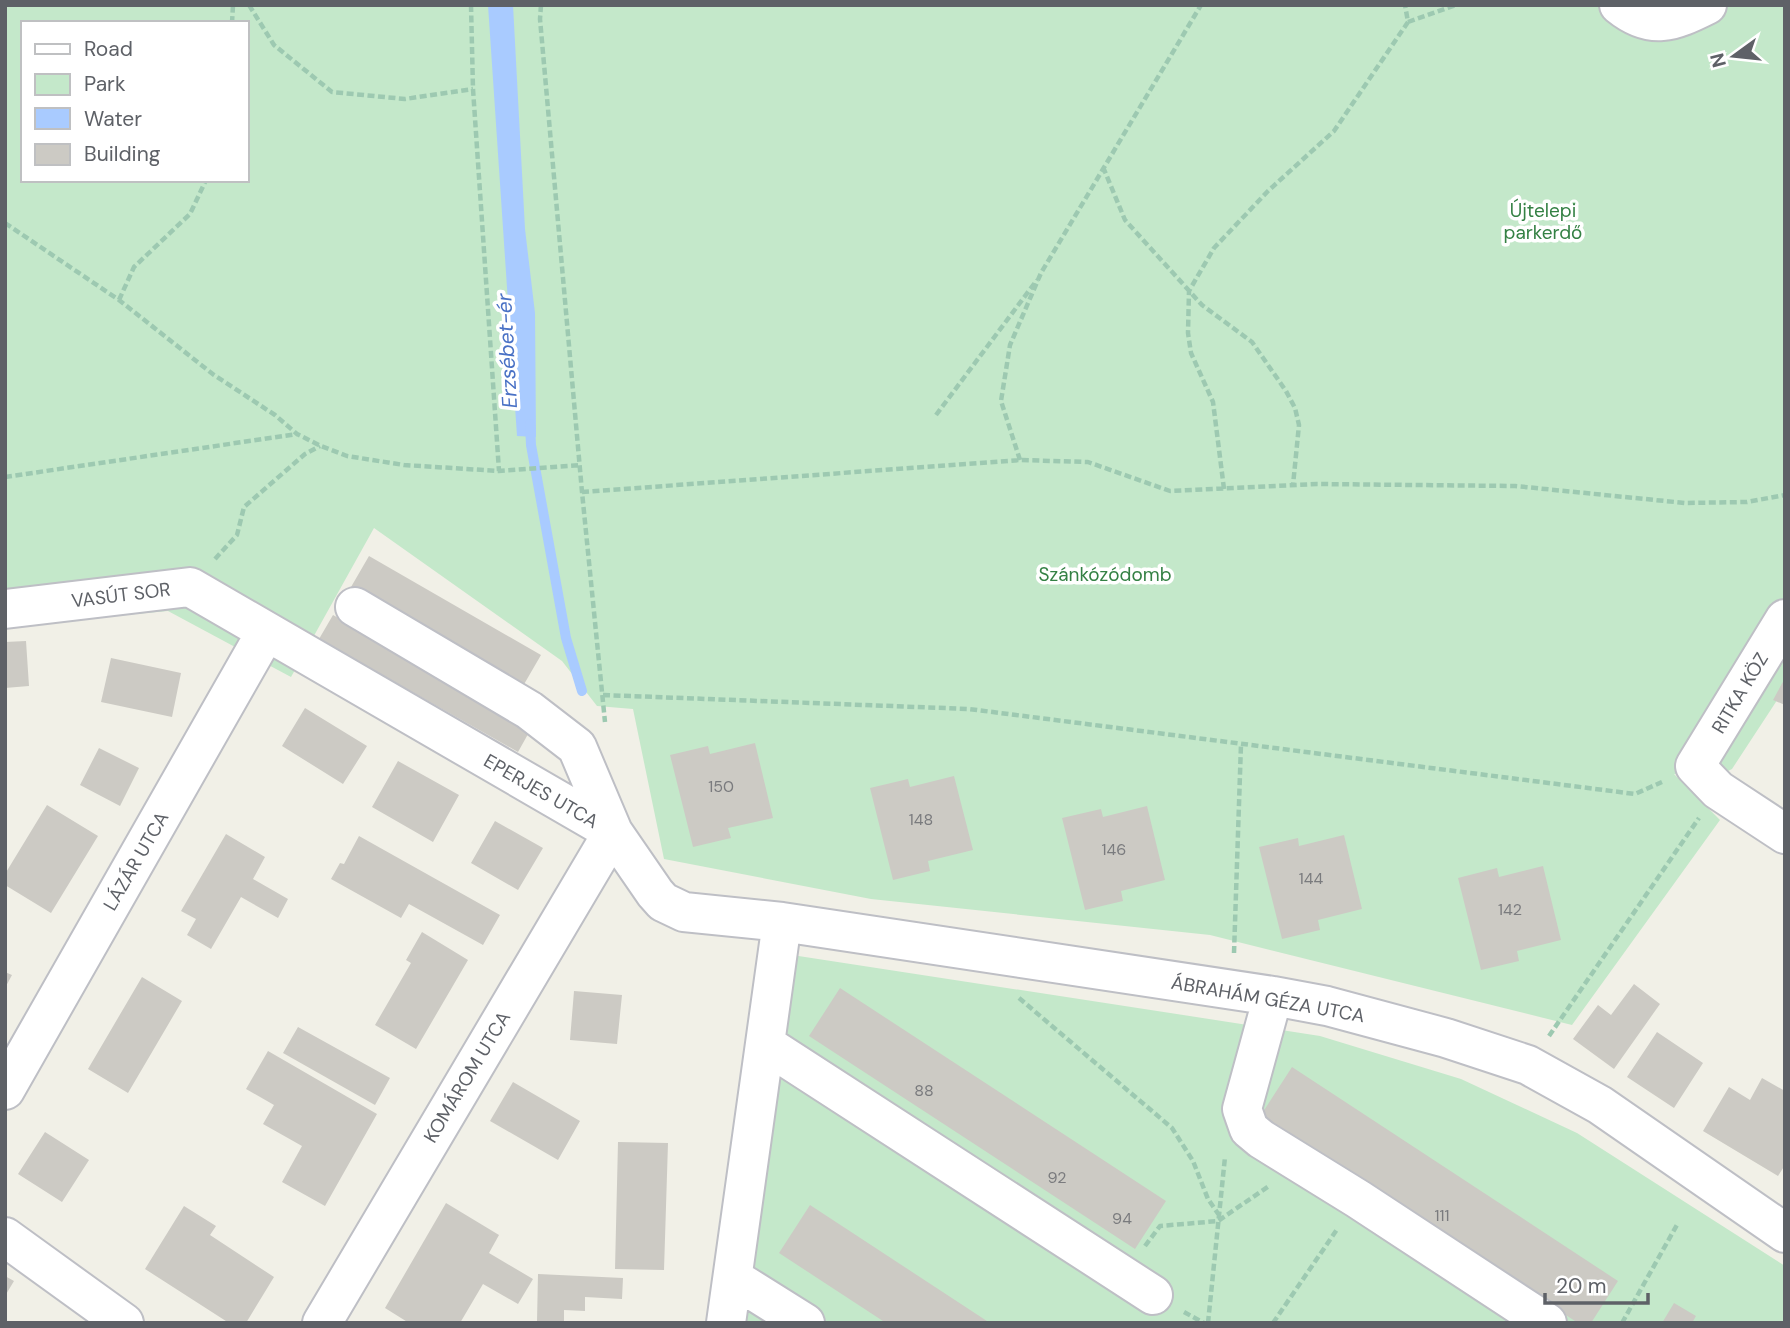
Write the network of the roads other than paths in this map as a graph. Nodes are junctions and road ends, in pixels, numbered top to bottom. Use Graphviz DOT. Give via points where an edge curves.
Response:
graph roads {
  1 [pos="1619,5"];
  2 [pos="1707,5"];
  3 [pos="355,607"];
  4 [pos="5,609"];
  5 [pos="1785,619"];
  6 [pos="266,632"];
  7 [pos="613,832"];
  8 [pos="1785,834"];
  9 [pos="782,922"];
  10 [pos="1273,996"];
  11 [pos="765,1044"];
  12 [pos="5,1090"];
  13 [pos="1785,1233"];
  14 [pos="5,1237"];
  15 [pos="733,1278"];
  16 [pos="1138,1285"];
  17 [pos="124,1323"];
  18 [pos="322,1323"];
  19 [pos="726,1323"];
  20 [pos="805,1323"];
  21 [pos="1547,1323"];
  1 -- 2 [label="street" via="1636,18 1660,22"];
  3 -- 7 [label="street" via="529,710 577,747"];
  4 -- 6 [label="street, VASÚT SOR" via="190,587"];
  5 -- 8 [label="street, RITKA KÖZ" via="1706,778"];
  6 -- 7 [label="street, EPERJES UTCA"];
  6 -- 12 [label="street, LÁZÁR UTCA"];
  7 -- 9 [label="street, EPERJES UTCA" via="655,893 671,907"];
  7 -- 18 [label="street, KOMÁROM UTCA"];
  9 -- 10 [label="street, ÁBRAHÁM GÉZA UTCA"];
  9 -- 11 [label="street"];
  10 -- 13 [label="street, ÁBRAHÁM GÉZA UTCA" via="1340,1009 1528,1065 1600,1105"];
  10 -- 21 [label="street" via="1242,1109 1249,1129"];
  11 -- 15 [label="street"];
  11 -- 16 [label="street"];
  14 -- 17 [label="street"];
  15 -- 19 [label="street"];
  15 -- 20 [label="street"];
}
